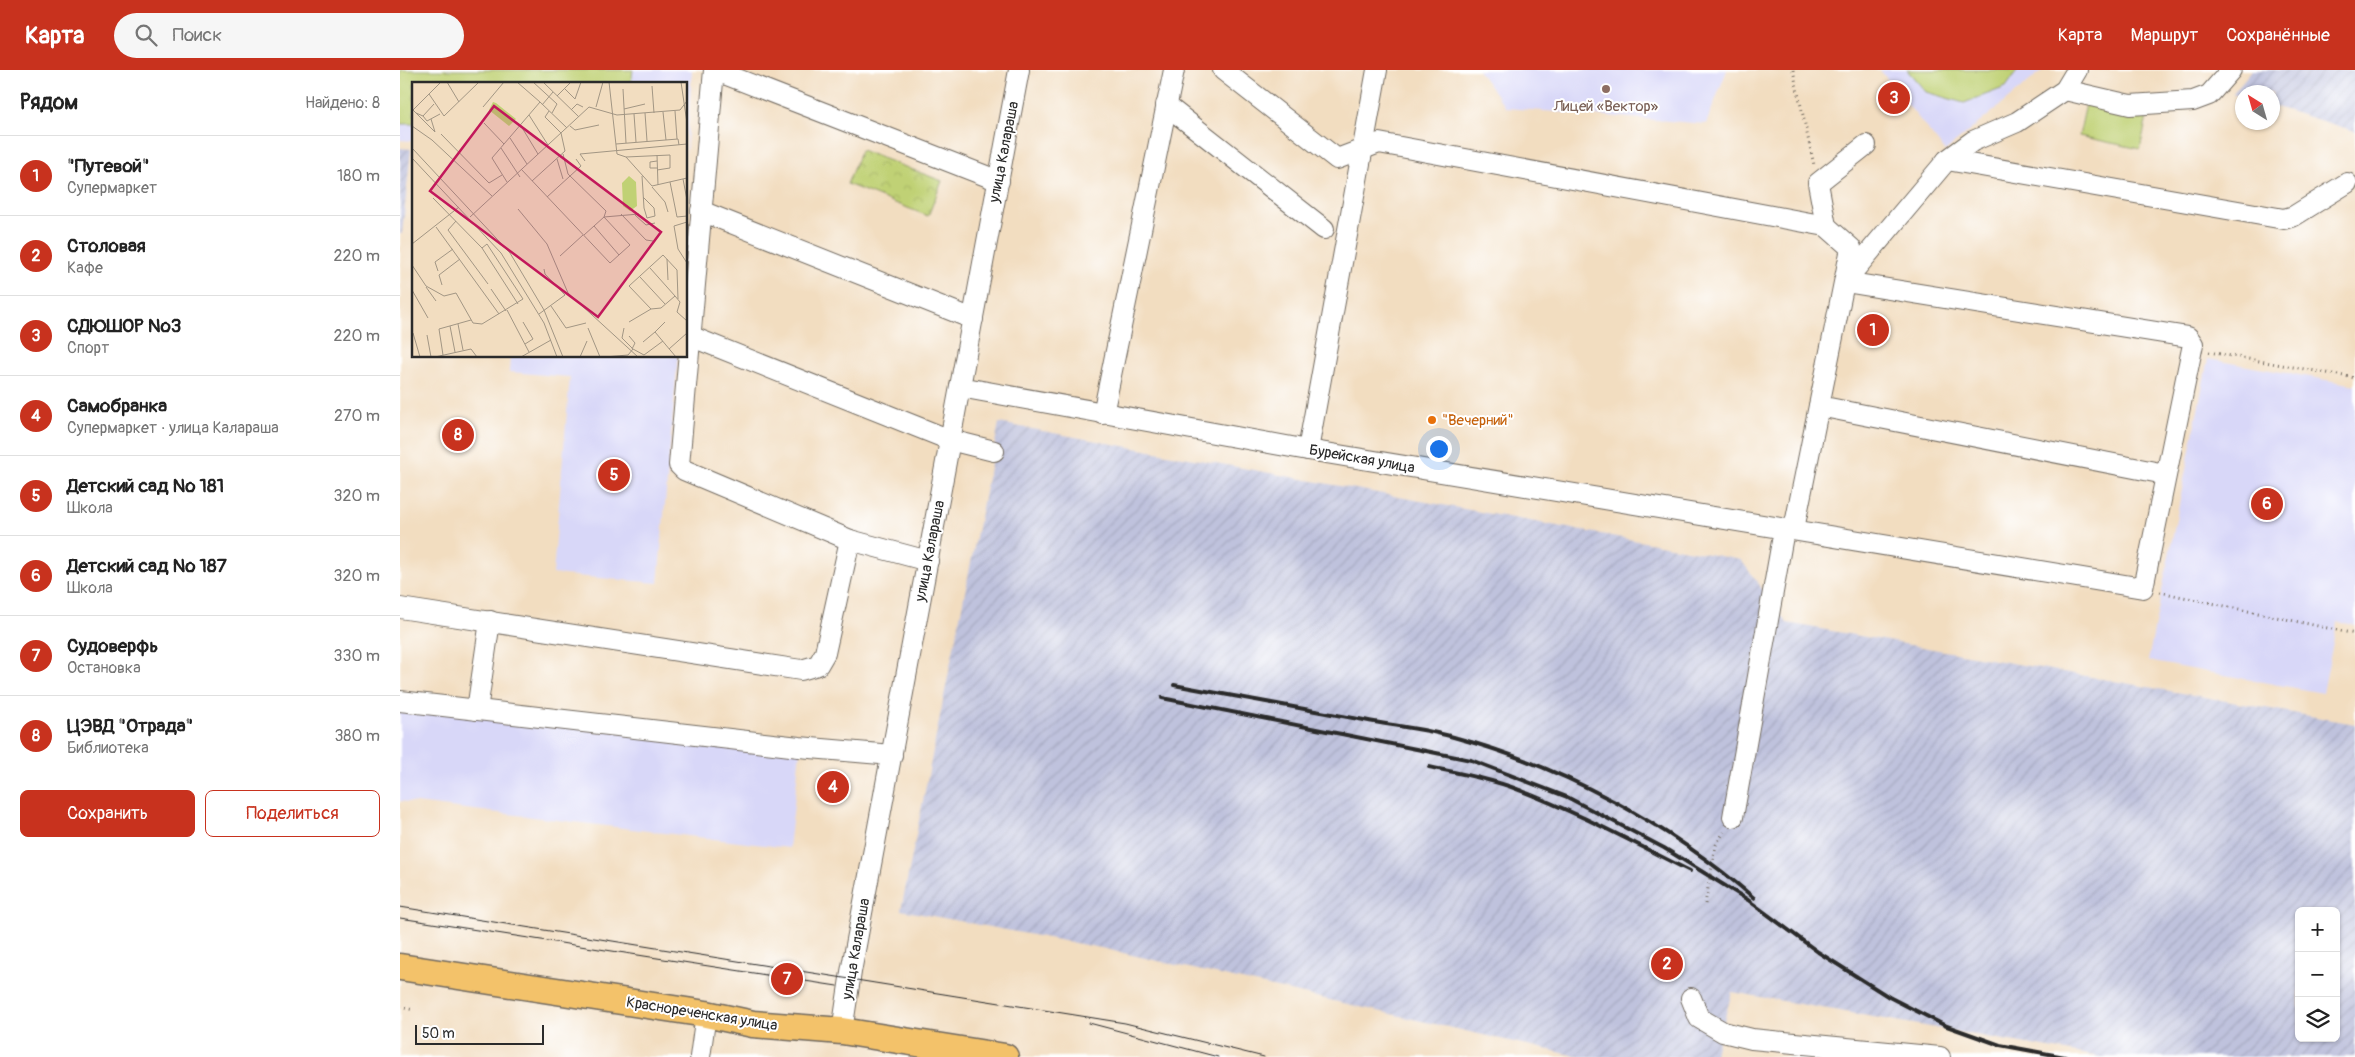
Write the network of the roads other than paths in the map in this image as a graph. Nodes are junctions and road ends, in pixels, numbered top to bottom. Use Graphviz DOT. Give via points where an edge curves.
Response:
graph roads {
  1 [pos="714,70"];
  2 [pos="1019,70"];
  3 [pos="1174,70"];
  4 [pos="1223,70"];
  5 [pos="1377,70"];
  6 [pos="2077,70"];
  7 [pos="2231,70"];
  8 [pos="2065,90"];
  9 [pos="1166,105"];
  10 [pos="1866,145"];
  11 [pos="1363,149"];
  12 [pos="1947,160"];
  13 [pos="999,181"];
  14 [pos="2347,183"];
  15 [pos="702,211"];
  16 [pos="1826,226"];
  17 [pos="1324,229"];
  18 [pos="1845,282"];
  19 [pos="690,297"];
  20 [pos="973,319"];
  21 [pos="690,336"];
  22 [pos="960,387"];
  23 [pos="1819,406"];
  24 [pos="1104,414"];
  25 [pos="950,440"];
  26 [pos="1308,450"];
  27 [pos="994,451"];
  28 [pos="2165,474"];
  29 [pos="1789,529"];
  30 [pos="850,540"];
  31 [pos="928,561"];
  32 [pos="400,608"];
  33 [pos="490,621"];
  34 [pos="400,701"];
  35 [pos="477,710"];
  36 [pos="892,755"];
  37 [pos="1733,817"];
  38 [pos="400,967"];
  39 [pos="1691,998"];
  40 [pos="706,1014"];
  41 [pos="842,1031"];
  42 [pos="700,1057"];
  43 [pos="1005,1057"];
  44 [pos="1940,1057"];
  1 -- 13 [label="street"];
  1 -- 15 [label="street"];
  2 -- 13 [label="street, улица Калараша"];
  3 -- 9 [label="street"];
  4 -- 11 [label="street" via="1337,159"];
  5 -- 11 [label="street"];
  6 -- 8 [label="street"];
  7 -- 8 [label="street" via="2209,95 2193,101 2130,105"];
  8 -- 12 [label="street" via="2017,122 1973,141"];
  9 -- 17 [label="street"];
  9 -- 24 [label="street"];
  10 -- 16 [label="street" via="1818,182"];
  11 -- 16 [label="street" via="1379,143"];
  11 -- 26 [label="street"];
  12 -- 14 [label="street" via="2284,219"];
  12 -- 18 [label="street"];
  13 -- 20 [label="street, улица Калараша"];
  15 -- 19 [label="street"];
  15 -- 20 [label="street"];
  16 -- 18 [label="street" via="1851,248"];
  18 -- 23 [label="street"];
  18 -- 28 [label="street" via="2188,337 2193,344"];
  19 -- 21 [label="street"];
  20 -- 22 [label="street, улица Калараша"];
  21 -- 25 [label="street"];
  21 -- 30 [label="street" via="681,468"];
  22 -- 24 [label="street, Бурейская улица"];
  22 -- 25 [label="street, улица Калараша"];
  23 -- 28 [label="street"];
  23 -- 29 [label="street"];
  24 -- 26 [label="street, Бурейская улица"];
  25 -- 27 [label="street"];
  25 -- 31 [label="street, улица Калараша"];
  26 -- 29 [label="street, Бурейская улица"];
  28 -- 29 [label="street, Бурейская улица" via="2143,588"];
  29 -- 37 [label="street"];
  30 -- 31 [label="street"];
  30 -- 33 [label="street" via="825,653 818,665 801,670"];
  31 -- 36 [label="street, улица Калараша"];
  32 -- 33 [label="street"];
  33 -- 35 [label="street"];
  34 -- 35 [label="street"];
  35 -- 36 [label="street"];
  36 -- 41 [label="street, улица Калараша"];
  38 -- 40 [label="main road, Краснореченская улица"];
  39 -- 44 [label="street" via="1699,1018 1723,1032 1752,1039"];
  40 -- 41 [label="main road, Краснореченская улица" via="753,1024"];
  40 -- 42 [label="street"];
  41 -- 43 [label="main road, Краснореченская улица"];
}
